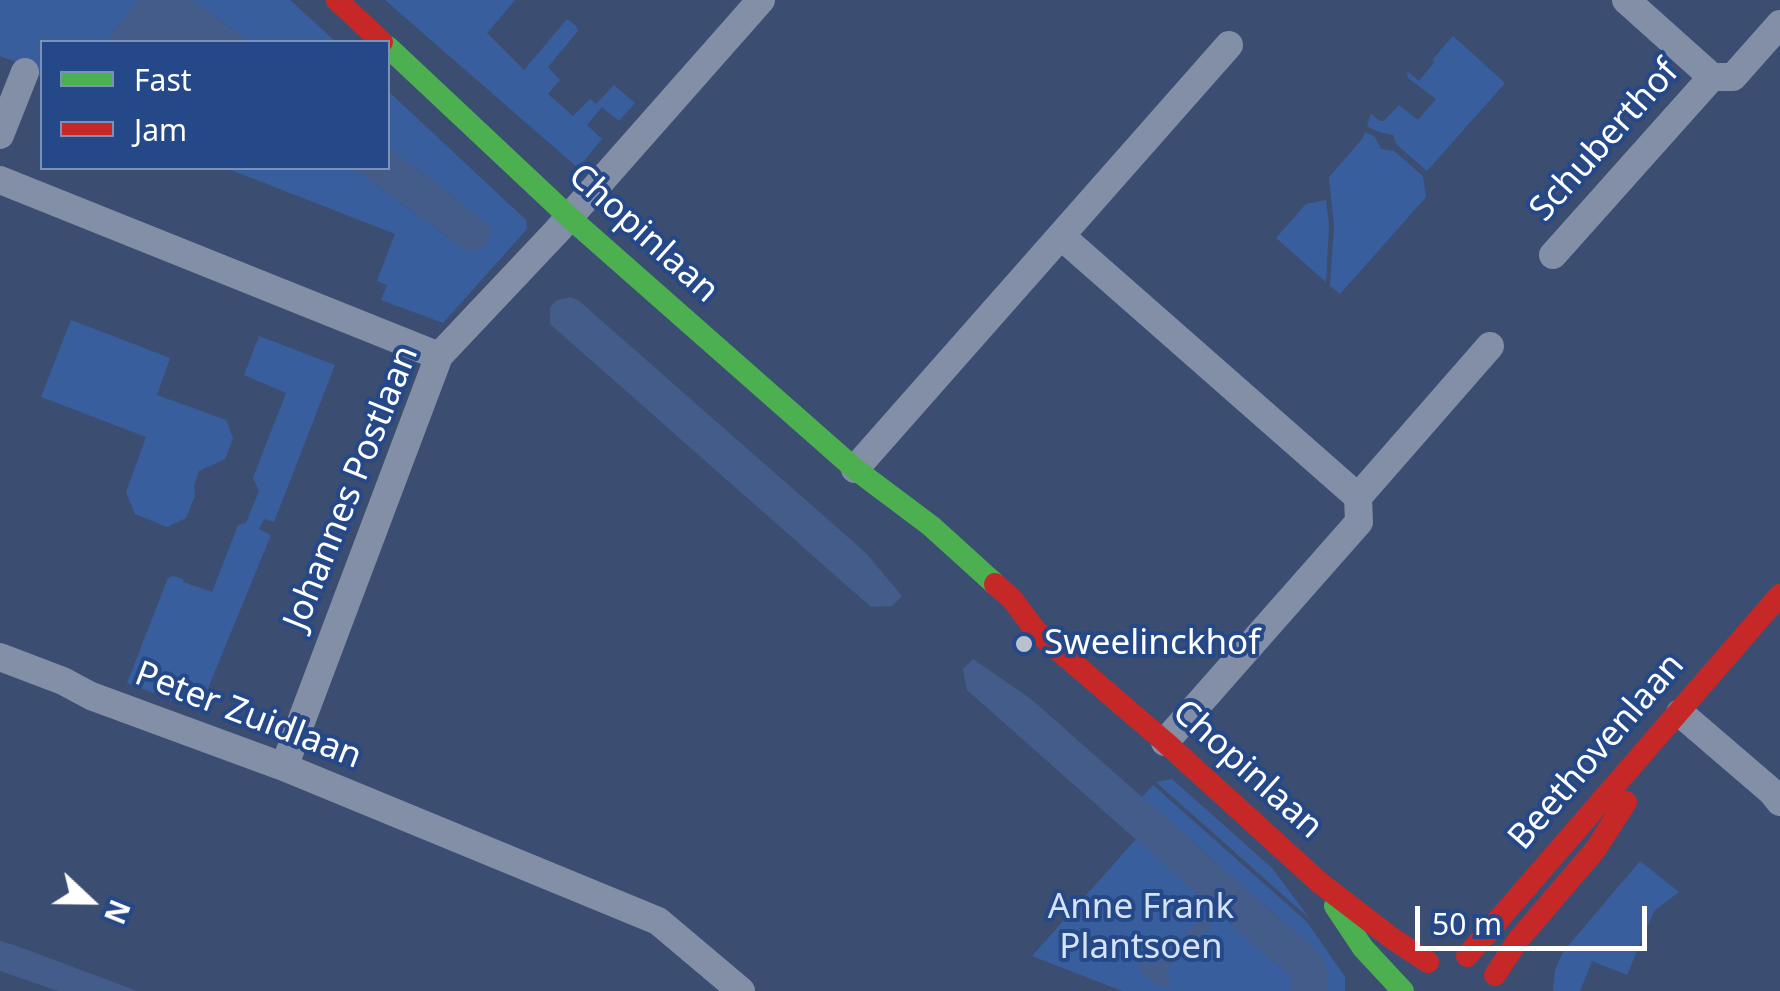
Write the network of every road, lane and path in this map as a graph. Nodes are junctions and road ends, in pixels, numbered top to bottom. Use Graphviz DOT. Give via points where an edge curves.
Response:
graph roads {
  1 [pos="337,0"];
  2 [pos="762,0"];
  3 [pos="1626,0"];
  4 [pos="1780,24"];
  5 [pos="380,40"];
  6 [pos="1229,45"];
  7 [pos="390,50"];
  8 [pos="25,72"];
  9 [pos="1712,76"];
  10 [pos="0,136"];
  11 [pos="0,180"];
  12 [pos="569,217"];
  13 [pos="1060,236"];
  14 [pos="1554,255"];
  15 [pos="1490,346"];
  16 [pos="439,356"];
  17 [pos="856,469"];
  18 [pos="1358,497"];
  19 [pos="1780,595"];
  20 [pos="1780,618"];
  21 [pos="0,657"];
  22 [pos="1685,717"];
  23 [pos="1165,742"];
  24 [pos="284,767"];
  25 [pos="1780,802"];
  26 [pos="1320,883"];
  27 [pos="1467,956"];
  28 [pos="1428,962"];
  29 [pos="1499,983"];
  30 [pos="740,991"];
  31 [pos="1404,991"];
  1 -- 5 [label="main road, Chopinlaan"];
  2 -- 12 [label="street, Johannes Postlaan"];
  3 -- 9 [label="street, Schuberthof"];
  4 -- 9 [label="street, Schuberthof" via="1733,77"];
  6 -- 13 [label="street"];
  7 -- 12 [label="main road, Chopinlaan"];
  8 -- 10 [label="street"];
  9 -- 14 [label="street, Schuberthof"];
  11 -- 16 [label="street"];
  12 -- 16 [label="street, Johannes Postlaan"];
  12 -- 17 [label="main road, Chopinlaan"];
  13 -- 17 [label="street"];
  13 -- 18 [label="street"];
  15 -- 18 [label="street"];
  16 -- 24 [label="street, Johannes Postlaan"];
  17 -- 23 [label="main road, Chopinlaan" via="958,579 1036,631"];
  18 -- 23 [label="street" via="1359,522"];
  19 -- 22 [label="main road, Beethovenlaan"];
  20 -- 22 [label="main road, Beethovenlaan"];
  21 -- 24 [label="street, Peter Zuidlaan"];
  22 -- 25 [label="street"];
  22 -- 27 [label="main road, Beethovenlaan"];
  22 -- 29 [label="main road, Beethovenlaan" via="1594,850 1518,940"];
  23 -- 26 [label="main road, Chopinlaan"];
  24 -- 30 [label="street, Peter Zuidlaan" via="658,921"];
  26 -- 28 [label="main road, Chopinlaan"];
  26 -- 31 [label="main road, Chopinlaan" via="1363,948"];
  27 -- 28 [label="main road"];
  27 -- 29 [label="main road"];
  28 -- 31 [label="main road"];
}
